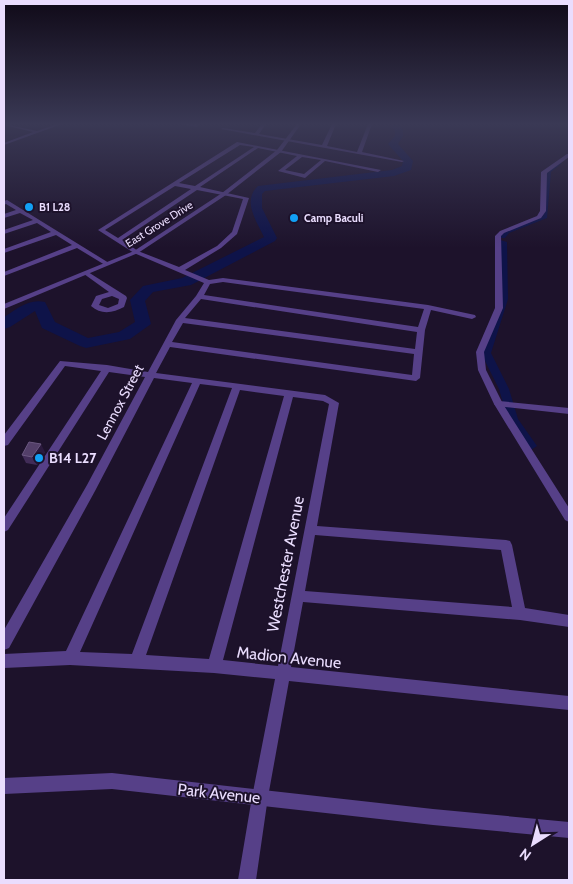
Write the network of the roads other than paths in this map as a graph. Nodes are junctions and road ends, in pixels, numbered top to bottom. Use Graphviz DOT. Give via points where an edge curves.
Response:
graph roads {
  1 [pos="204,165"];
  2 [pos="230,165"];
  3 [pos="260,165"];
  4 [pos="289,165"];
  5 [pos="318,165"];
  6 [pos="342,165"];
  7 [pos="554,165"];
  8 [pos="378,170"];
  9 [pos="174,184"];
  10 [pos="196,188"];
  11 [pos="224,194"];
  12 [pos="6,202"];
  13 [pos="20,211"];
  14 [pos="4,216"];
  15 [pos="37,221"];
  16 [pos="4,232"];
  17 [pos="55,233"];
  18 [pos="117,241"];
  19 [pos="76,246"];
  20 [pos="4,251"];
  21 [pos="136,252"];
  22 [pos="107,264"];
  23 [pos="181,269"];
  24 [pos="86,273"];
  25 [pos="4,274"];
  26 [pos="201,278"];
  27 [pos="120,296"];
  28 [pos="199,297"];
  29 [pos="4,307"];
  30 [pos="428,307"];
  31 [pos="472,317"];
  32 [pos="180,320"];
  33 [pos="421,330"];
  34 [pos="167,344"];
  35 [pos="419,352"];
  36 [pos="107,368"];
  37 [pos="150,374"];
  38 [pos="196,381"];
  39 [pos="237,386"];
  40 [pos="289,394"];
  41 [pos="499,404"];
  42 [pos="569,411"];
  43 [pos="4,442"];
  44 [pos="569,517"];
  45 [pos="4,528"];
  46 [pos="309,530"];
  47 [pos="297,596"];
  48 [pos="520,614"];
  49 [pos="569,621"];
  50 [pos="4,643"];
  51 [pos="70,658"];
  52 [pos="4,661"];
  53 [pos="137,661"];
  54 [pos="214,666"];
  55 [pos="283,674"];
  56 [pos="569,703"];
  57 [pos="4,786"];
  58 [pos="260,797"];
  59 [pos="569,830"];
  60 [pos="248,880"];
  1 -- 9 [label="street"];
  2 -- 10 [label="street"];
  3 -- 11 [label="street, East Grove Drive"];
  4 -- 5 [label="street" via="281,172 305,176"];
  6 -- 8 [label="street"];
  7 -- 41 [label="street" via="544,172 543,211 539,217 498,236 499,308 480,352 482,370"];
  9 -- 10 [label="street"];
  9 -- 18 [label="street" via="101,230"];
  10 -- 11 [label="street"];
  10 -- 18 [label="street"];
  11 -- 21 [label="street, East Grove Drive"];
  11 -- 23 [label="street" via="246,198 235,233 219,247"];
  12 -- 13 [label="street"];
  13 -- 14 [label="street"];
  13 -- 15 [label="street"];
  15 -- 16 [label="street"];
  15 -- 17 [label="street"];
  17 -- 19 [label="street"];
  17 -- 20 [label="street"];
  18 -- 21 [label="street"];
  19 -- 22 [label="street"];
  19 -- 25 [label="street"];
  21 -- 22 [label="street, East Grove Drive"];
  21 -- 23 [label="street"];
  22 -- 24 [label="street, East Grove Drive"];
  23 -- 26 [label="street"];
  24 -- 27 [label="street"];
  24 -- 29 [label="street, East Grove Drive"];
  26 -- 28 [label="street, Lennox Street"];
  26 -- 30 [label="street"];
  28 -- 32 [label="street, Lennox Street"];
  28 -- 33 [label="street"];
  30 -- 31 [label="street"];
  30 -- 33 [label="street"];
  32 -- 34 [label="street, Lennox Street"];
  32 -- 35 [label="street"];
  33 -- 35 [label="street"];
  34 -- 35 [label="street" via="416,378"];
  34 -- 37 [label="street, Lennox Street"];
  36 -- 37 [label="street"];
  36 -- 43 [label="street" via="63,362"];
  36 -- 45 [label="street"];
  37 -- 38 [label="street"];
  37 -- 50 [label="street, Lennox Street" via="91,488"];
  38 -- 39 [label="street"];
  38 -- 51 [label="street"];
  39 -- 40 [label="street"];
  39 -- 53 [label="street"];
  40 -- 46 [label="street, Westchester Avenue" via="325,398 334,403"];
  40 -- 54 [label="street"];
  41 -- 42 [label="street"];
  41 -- 44 [label="street"];
  46 -- 47 [label="street, Westchester Avenue"];
  46 -- 48 [label="street" via="506,545"];
  47 -- 48 [label="street"];
  47 -- 55 [label="street, Westchester Avenue"];
  48 -- 49 [label="street"];
  51 -- 52 [label="street, Madion Avenue"];
  51 -- 53 [label="street, Madion Avenue"];
  53 -- 54 [label="street, Madion Avenue"];
  54 -- 55 [label="street, Madion Avenue"];
  55 -- 56 [label="street, Madion Avenue"];
  55 -- 58 [label="street, Westchester Avenue"];
  57 -- 58 [label="street, Park Avenue" via="112,781"];
  58 -- 59 [label="street, Park Avenue" via="433,818"];
  58 -- 60 [label="street, Westchester Avenue"];
}
